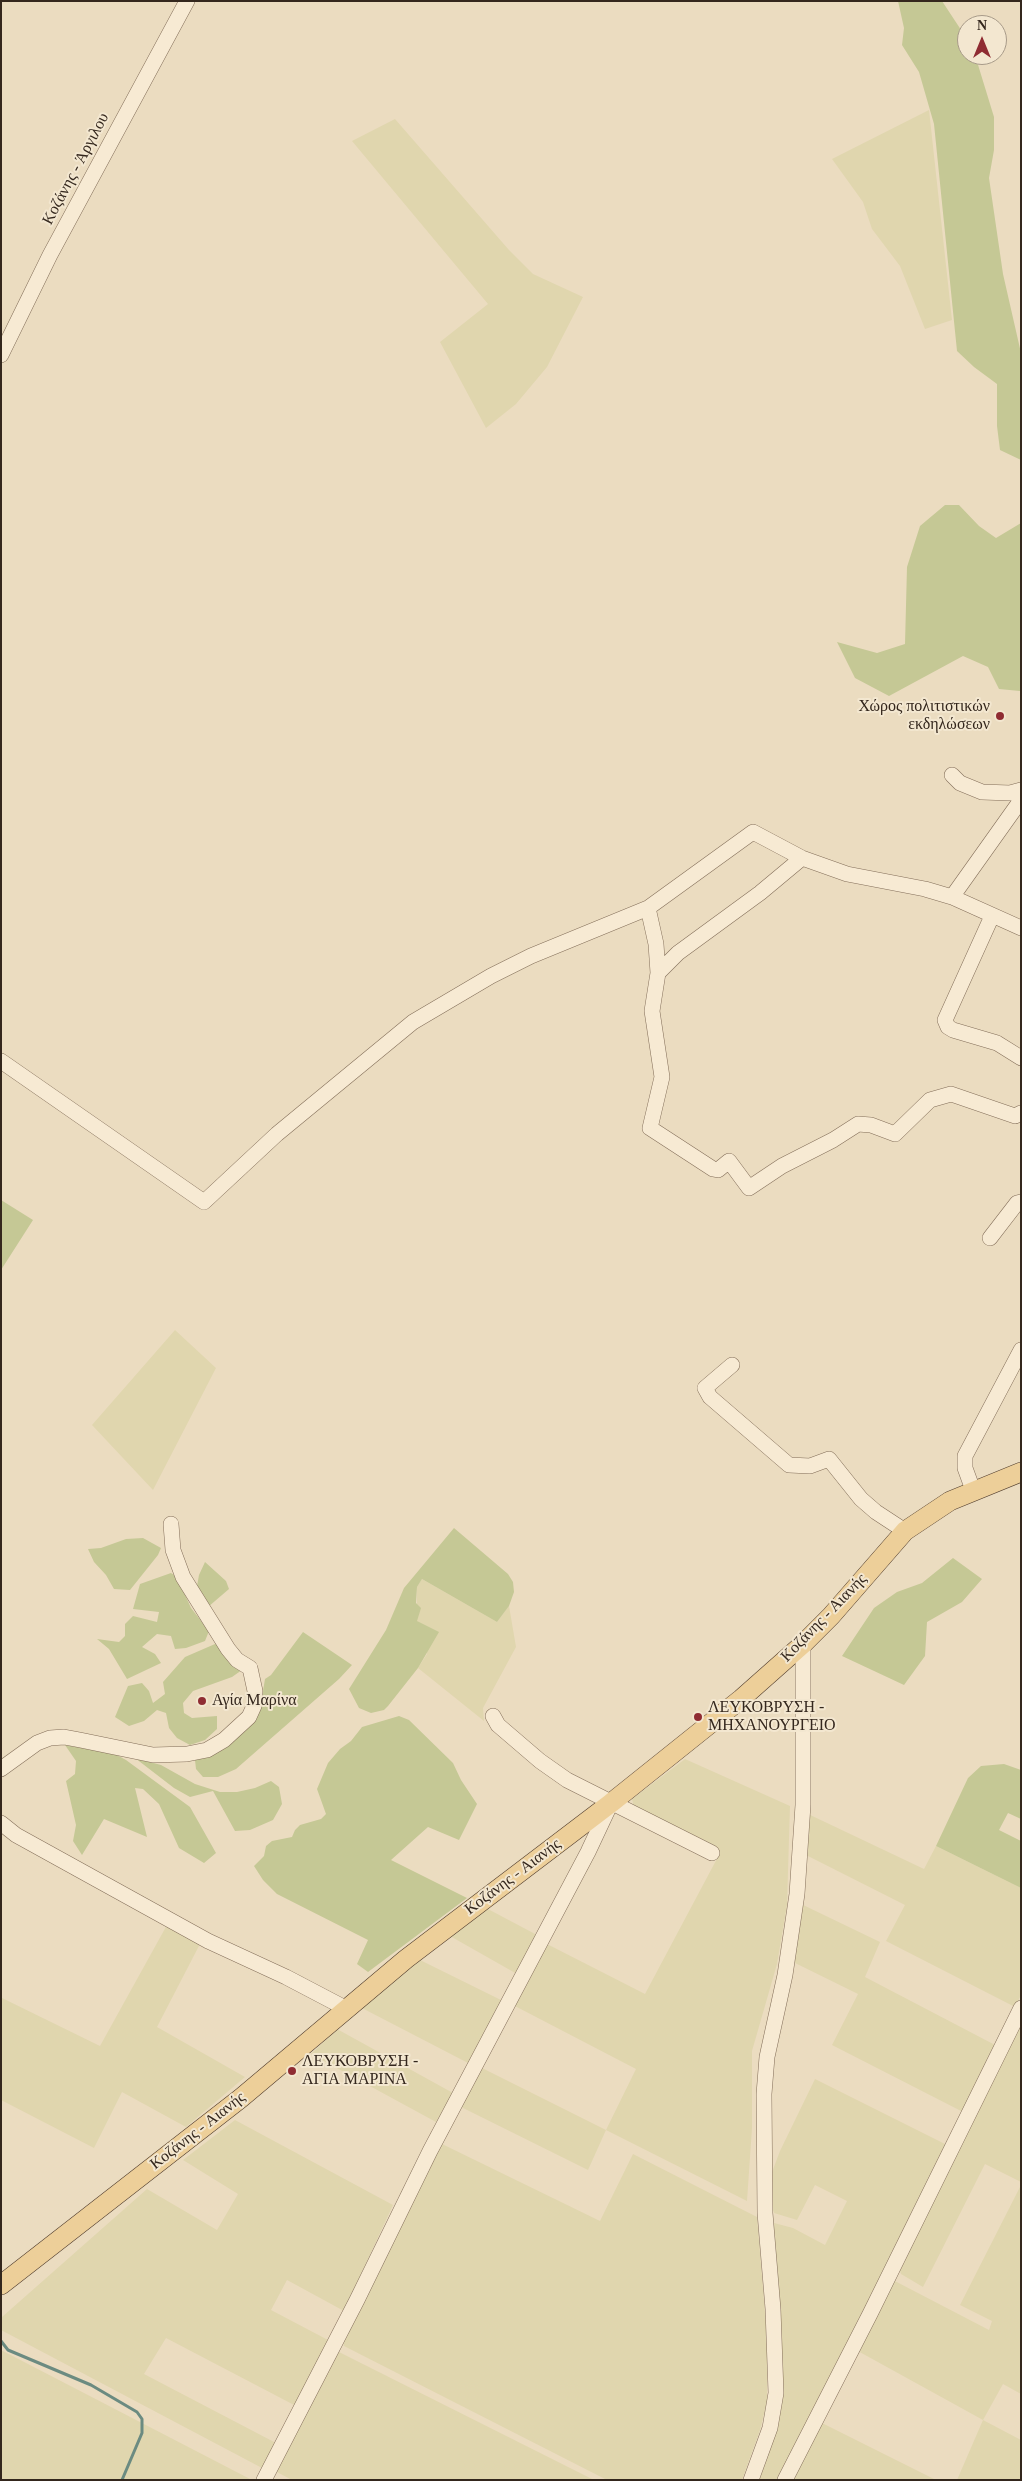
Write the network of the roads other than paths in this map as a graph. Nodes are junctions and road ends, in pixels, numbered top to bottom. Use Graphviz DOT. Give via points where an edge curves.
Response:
graph roads {
  1 [pos="187,1"];
  2 [pos="1,355"];
  3 [pos="952,775"];
  4 [pos="1021,790"];
  5 [pos="1021,800"];
  6 [pos="802,858"];
  7 [pos="952,897"];
  8 [pos="648,908"];
  9 [pos="992,916"];
  10 [pos="1021,928"];
  11 [pos="658,973"];
  12 [pos="1021,1058"];
  13 [pos="1,1061"];
  14 [pos="1021,1113"];
  15 [pos="1021,1202"];
  16 [pos="990,1238"];
  17 [pos="1020,1352"];
  18 [pos="732,1365"];
  19 [pos="1021,1472"];
  20 [pos="973,1490"];
  21 [pos="171,1524"];
  22 [pos="905,1531"];
  23 [pos="803,1644"];
  24 [pos="493,1716"];
  25 [pos="1,1770"];
  26 [pos="611,1803"];
  27 [pos="1,1823"];
  28 [pos="712,1853"];
  29 [pos="1021,2008"];
  30 [pos="347,2009"];
  31 [pos="1,2285"];
  32 [pos="264,2480"];
  33 [pos="751,2480"];
  34 [pos="785,2480"];
  1 -- 2 [label="street, Κοζάνης - Άργιλου" via="50,255"];
  3 -- 4 [label="street" via="982,792"];
  5 -- 7 [label="street"];
  6 -- 7 [label="street" via="847,874"];
  6 -- 8 [label="street" via="753,832"];
  6 -- 11 [label="street" via="678,953"];
  7 -- 9 [label="street"];
  8 -- 11 [label="street"];
  8 -- 13 [label="street" via="531,956 413,1022 277,1134 204,1202"];
  9 -- 10 [label="street"];
  9 -- 12 [label="street" via="945,1020 953,1030 997,1043"];
  11 -- 14 [label="street" via="652,1011 662,1077 650,1128 713,1169 718,1170 729,1162 749,1188 858,1124 895,1134 930,1100 951,1094 1015,1116"];
  15 -- 16 [label="street"];
  17 -- 20 [label="street" via="965,1456 965,1468"];
  18 -- 22 [label="street" via="705,1388 710,1397 790,1465 810,1466 829,1459 861,1499"];
  19 -- 20 [label="main road, Κοζάνης - Αιανής"];
  20 -- 22 [label="main road, Κοζάνης - Αιανής"];
  21 -- 25 [label="street" via="173,1550 183,1577 228,1649 250,1668 256,1691 249,1716 224,1740 207,1750 153,1755 64,1737 50,1738"];
  22 -- 23 [label="main road, Κοζάνης - Αιανής"];
  23 -- 26 [label="main road, Κοζάνης - Αιανής"];
  23 -- 33 [label="street" via="803,1805 797,1894 785,1975 767,2057 764,2094 765,2213 776,2393 770,2428"];
  24 -- 26 [label="street" via="540,1761 567,1780"];
  26 -- 28 [label="street"];
  26 -- 30 [label="main road, Κοζάνης - Αιανής" via="420,1948"];
  26 -- 32 [label="street"];
  27 -- 30 [label="street" via="40,1849 208,1941"];
  29 -- 34 [label="street"];
  30 -- 31 [label="main road, Κοζάνης - Αιανής" via="241,2098"];
}
